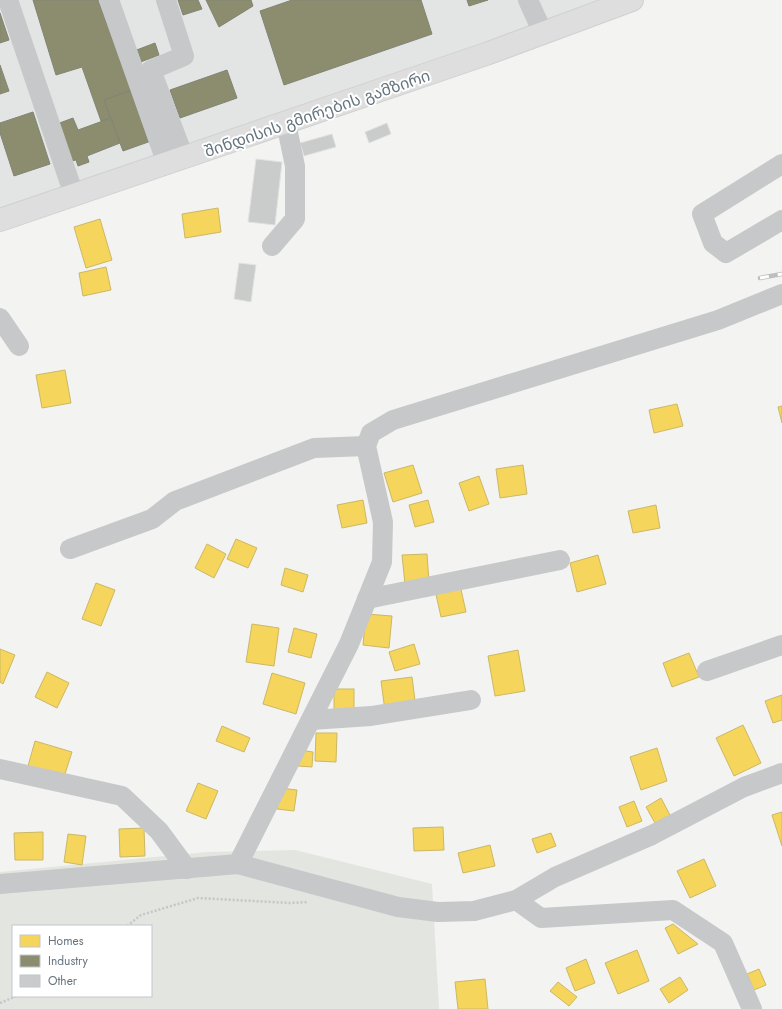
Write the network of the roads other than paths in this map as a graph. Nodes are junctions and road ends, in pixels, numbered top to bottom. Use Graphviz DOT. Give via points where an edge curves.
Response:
graph roads {
  1 [pos="8,0"];
  2 [pos="109,0"];
  3 [pos="166,0"];
  4 [pos="528,0"];
  5 [pos="632,0"];
  6 [pos="543,33"];
  7 [pos="286,124"];
  8 [pos="175,161"];
  9 [pos="782,164"];
  10 [pos="74,195"];
  11 [pos="0,220"];
  12 [pos="782,220"];
  13 [pos="272,246"];
  14 [pos="782,294"];
  15 [pos="0,318"];
  16 [pos="19,346"];
  17 [pos="366,446"];
  18 [pos="70,549"];
  19 [pos="560,560"];
  20 [pos="367,599"];
  21 [pos="782,645"];
  22 [pos="707,670"];
  23 [pos="471,700"];
  24 [pos="311,720"];
  25 [pos="0,769"];
  26 [pos="782,773"];
  27 [pos="238,864"];
  28 [pos="187,868"];
  29 [pos="0,884"];
  30 [pos="516,900"];
  31 [pos="752,1009"];
  1 -- 10 [label="street"];
  2 -- 8 [label="street"];
  3 -- 8 [label="street" via="184,56 151,70"];
  4 -- 6 [label="street"];
  5 -- 6 [label="main road, შინდისის გმირების გამზირი"];
  6 -- 7 [label="main road, შინდისის გმირების გამზირი"];
  7 -- 8 [label="main road, შინდისის გმირების გამზირი"];
  7 -- 13 [label="street" via="295,166 295,219"];
  8 -- 10 [label="main road, შინდისის გმირების გამზირი"];
  9 -- 12 [label="street" via="702,214 714,243 726,253"];
  10 -- 11 [label="main road, შინდისის გმირების გამზირი"];
  14 -- 17 [label="street" via="718,320 393,420 371,433"];
  15 -- 16 [label="street"];
  17 -- 18 [label="street" via="314,448 175,501 152,519"];
  17 -- 20 [label="street" via="383,522 382,562"];
  19 -- 20 [label="street"];
  20 -- 24 [label="street" via="349,644"];
  21 -- 22 [label="street"];
  23 -- 24 [label="street" via="371,716"];
  24 -- 27 [label="street"];
  25 -- 28 [label="street" via="122,796 159,831"];
  26 -- 30 [label="street" via="744,787 652,835 555,877"];
  27 -- 28 [label="street"];
  27 -- 30 [label="street" via="398,908 438,912 474,911"];
  28 -- 29 [label="street"];
  30 -- 31 [label="street" via="541,918 673,910 723,943"];
}
